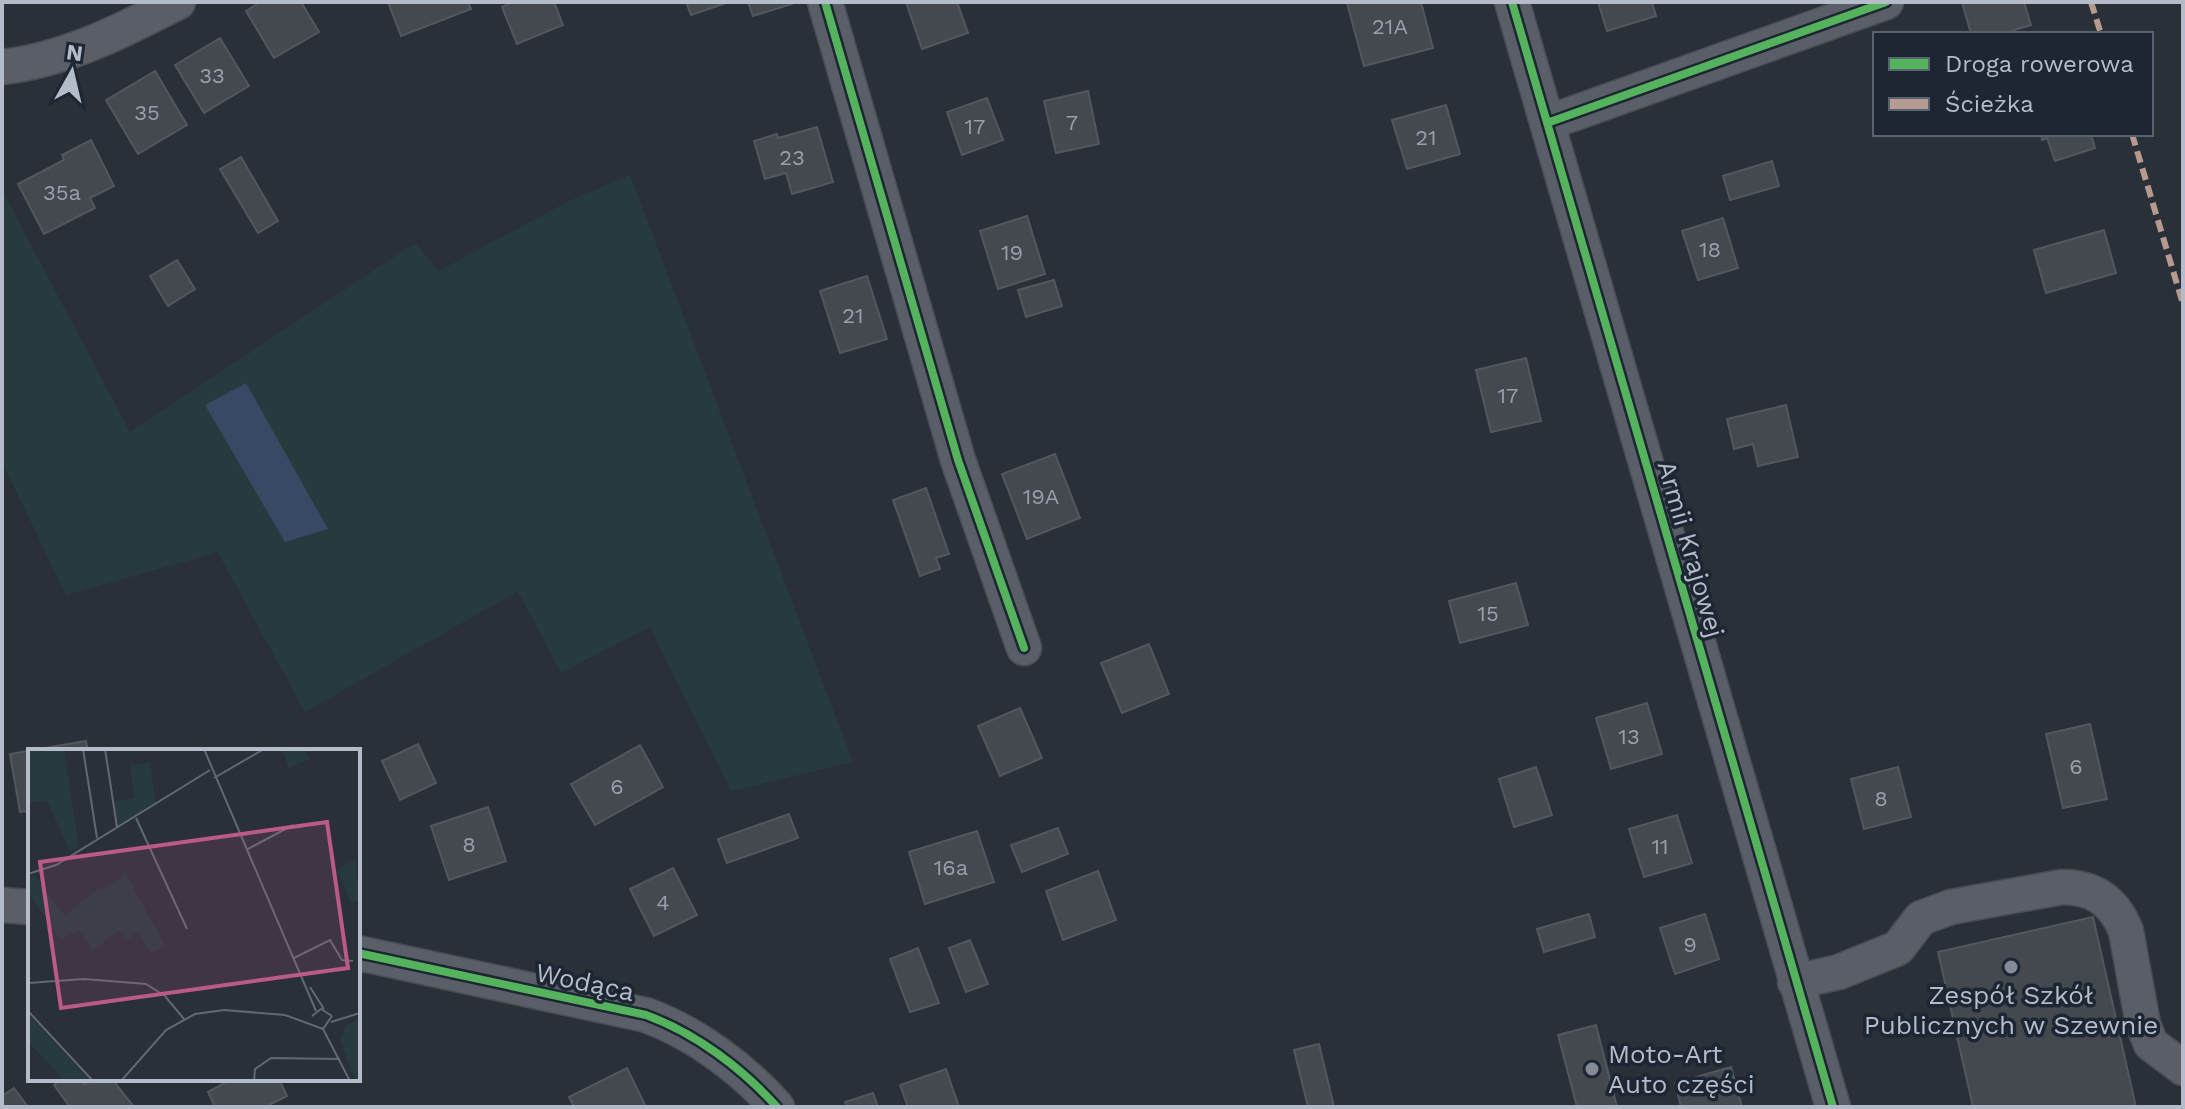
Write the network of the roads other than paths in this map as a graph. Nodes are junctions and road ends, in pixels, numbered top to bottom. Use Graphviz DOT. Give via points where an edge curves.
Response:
graph roads {
  1 [pos="178,2"];
  2 [pos="825,2"];
  3 [pos="1512,2"];
  4 [pos="1886,2"];
  5 [pos="2,67"];
  6 [pos="1547,123"];
  7 [pos="1024,648"];
  8 [pos="2,905"];
  9 [pos="28,907"];
  10 [pos="360,953"];
  11 [pos="1795,982"];
  12 [pos="2183,1068"];
  13 [pos="777,1107"];
  14 [pos="1833,1107"];
  1 -- 5 [label="street" via="116,34 37,63"];
  2 -- 7 [label="street" via="958,460"];
  3 -- 6 [label="street, Armii Krajowej"];
  4 -- 6 [label="street"];
  6 -- 11 [label="street, Armii Krajowej"];
  8 -- 9 [label="street"];
  10 -- 13 [label="street, Wodąca" via="646,1015 718,1055"];
  11 -- 12 [label="street" via="1839,972 1898,948 1921,918 1951,907 2080,887 2101,895 2120,916 2151,1044"];
  11 -- 14 [label="street, Armii Krajowej"];
}
